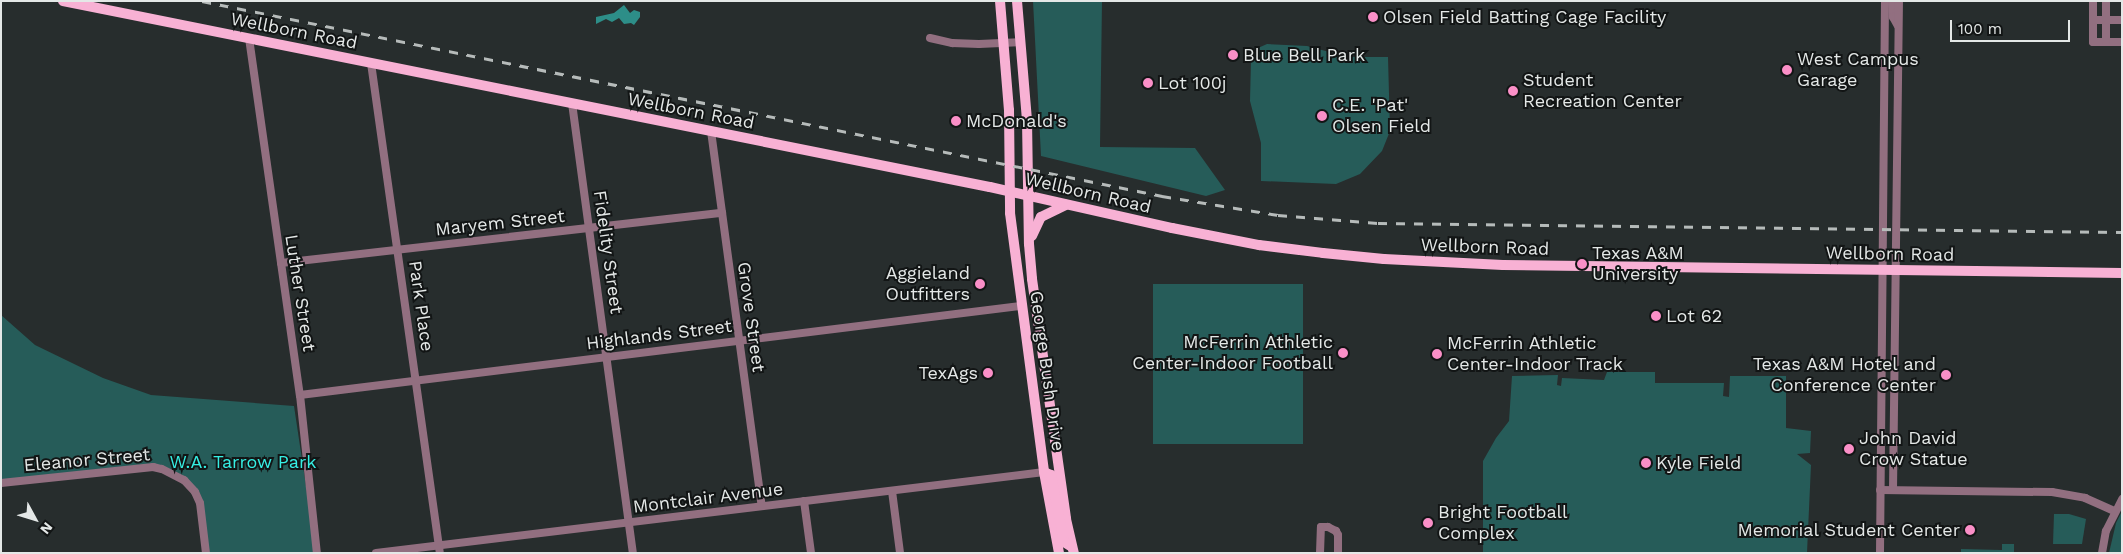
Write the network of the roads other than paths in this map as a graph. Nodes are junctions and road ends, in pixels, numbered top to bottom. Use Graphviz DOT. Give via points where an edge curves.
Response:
graph roads {
  1 [pos="63,1"];
  2 [pos="1000,1"];
  3 [pos="1017,1"];
  4 [pos="1885,1"];
  5 [pos="1893,1"];
  6 [pos="1900,1"];
  7 [pos="2094,1"];
  8 [pos="2106,1"];
  9 [pos="2093,20"];
  10 [pos="2106,20"];
  11 [pos="2122,20"];
  12 [pos="1899,28"];
  13 [pos="249,38"];
  14 [pos="930,38"];
  15 [pos="1021,42"];
  16 [pos="2106,42"];
  17 [pos="2122,42"];
  18 [pos="1003,44"];
  19 [pos="1884,55"];
  20 [pos="1899,55"];
  21 [pos="371,63"];
  22 [pos="572,103"];
  23 [pos="710,131"];
  24 [pos="1010,192"];
  25 [pos="1029,196"];
  26 [pos="1066,205"];
  27 [pos="722,213"];
  28 [pos="589,228"];
  29 [pos="1029,244"];
  30 [pos="397,250"];
  31 [pos="281,263"];
  32 [pos="1882,271"];
  33 [pos="1895,271"];
  34 [pos="2122,273"];
  35 [pos="1021,306"];
  36 [pos="740,341"];
  37 [pos="1882,345"];
  38 [pos="1895,345"];
  39 [pos="607,357"];
  40 [pos="416,381"];
  41 [pos="1881,393"];
  42 [pos="1894,393"];
  43 [pos="300,395"];
  44 [pos="1044,472"];
  45 [pos="1,483"];
  46 [pos="892,490"];
  47 [pos="1880,490"];
  48 [pos="1893,490"];
  49 [pos="2122,499"];
  50 [pos="804,501"];
  51 [pos="762,506"];
  52 [pos="2114,511"];
  53 [pos="629,522"];
  54 [pos="440,549"];
  55 [pos="1073,550"];
  56 [pos="206,553"];
  57 [pos="317,553"];
  58 [pos="376,553"];
  59 [pos="633,553"];
  60 [pos="811,553"];
  61 [pos="900,553"];
  62 [pos="1059,553"];
  63 [pos="1320,553"];
  64 [pos="1338,553"];
  65 [pos="1880,553"];
  66 [pos="2102,553"];
  1 -- 13 [label="main road, Wellborn Road"];
  2 -- 18 [label="main road, George Bush Drive"];
  3 -- 15 [label="main road, George Bush Drive"];
  4 -- 19 [label="street"];
  5 -- 12 [label="street" via="1893,16"];
  6 -- 12 [label="street"];
  7 -- 9 [label="street"];
  8 -- 10 [label="street"];
  9 -- 10 [label="street"];
  9 -- 16 [label="street" via="2093,42"];
  10 -- 11 [label="street"];
  10 -- 16 [label="street"];
  12 -- 20 [label="street"];
  13 -- 21 [label="main road, Wellborn Road"];
  13 -- 31 [label="street, Luther Street"];
  14 -- 18 [label="street"];
  15 -- 18 [label="street"];
  15 -- 25 [label="main road, George Bush Drive"];
  16 -- 17 [label="street"];
  18 -- 24 [label="main road, George Bush Drive" via="1009,110"];
  19 -- 20 [label="street"];
  19 -- 32 [label="street"];
  20 -- 33 [label="street"];
  21 -- 22 [label="main road, Wellborn Road"];
  21 -- 30 [label="street, Park Place"];
  22 -- 23 [label="main road, Wellborn Road"];
  22 -- 28 [label="street, Fidelity Street"];
  23 -- 24 [label="main road, Wellborn Road"];
  23 -- 27 [label="street, Grove Street"];
  24 -- 25 [label="main road, Wellborn Road"];
  24 -- 35 [label="main road, George Bush Drive"];
  25 -- 26 [label="main road, Wellborn Road"];
  25 -- 29 [label="main road, George Bush Drive"];
  26 -- 29 [label="main road" via="1041,217"];
  26 -- 32 [label="main road, Wellborn Road" via="1259,245 1384,259 1513,265"];
  27 -- 28 [label="street, Maryem Street"];
  27 -- 36 [label="street, Grove Street"];
  28 -- 30 [label="street, Maryem Street"];
  28 -- 39 [label="street, Fidelity Street"];
  29 -- 55 [label="main road, George Bush Drive" via="1045,374"];
  30 -- 31 [label="street, Maryem Street"];
  30 -- 40 [label="street, Park Place"];
  31 -- 43 [label="street, Luther Street"];
  32 -- 33 [label="main road, Wellborn Road"];
  32 -- 37 [label="street"];
  33 -- 34 [label="main road, Wellborn Road"];
  33 -- 38 [label="street"];
  35 -- 36 [label="street, Highlands Street"];
  35 -- 44 [label="main road, George Bush Drive"];
  36 -- 39 [label="street, Highlands Street"];
  36 -- 51 [label="street, Grove Street"];
  37 -- 38 [label="street"];
  37 -- 41 [label="street"];
  38 -- 42 [label="street"];
  39 -- 40 [label="street, Highlands Street"];
  39 -- 53 [label="street, Fidelity Street"];
  40 -- 43 [label="street, Highlands Street"];
  40 -- 54 [label="street, Park Place"];
  41 -- 42 [label="street"];
  41 -- 47 [label="street"];
  42 -- 48 [label="street"];
  43 -- 57 [label="street, Luther Street"];
  44 -- 46 [label="street, Montclair Avenue"];
  44 -- 55 [label="main road" via="1051,475 1064,542"];
  44 -- 62 [label="main road, George Bush Drive"];
  45 -- 56 [label="street, Eleanor Street" via="154,467 162,469 184,480 195,492 200,504"];
  46 -- 50 [label="street, Montclair Avenue"];
  46 -- 61 [label="street"];
  47 -- 48 [label="street"];
  47 -- 65 [label="street"];
  48 -- 52 [label="street" via="2052,492 2085,498"];
  49 -- 52 [label="street"];
  50 -- 51 [label="street, Montclair Avenue"];
  50 -- 60 [label="street"];
  51 -- 53 [label="street, Montclair Avenue"];
  52 -- 66 [label="street"];
  53 -- 54 [label="street, Montclair Avenue"];
  53 -- 59 [label="street, Fidelity Street"];
  54 -- 58 [label="street, Montclair Avenue"];
  63 -- 64 [label="street" via="1321,527 1328,527 1338,535"];
}
